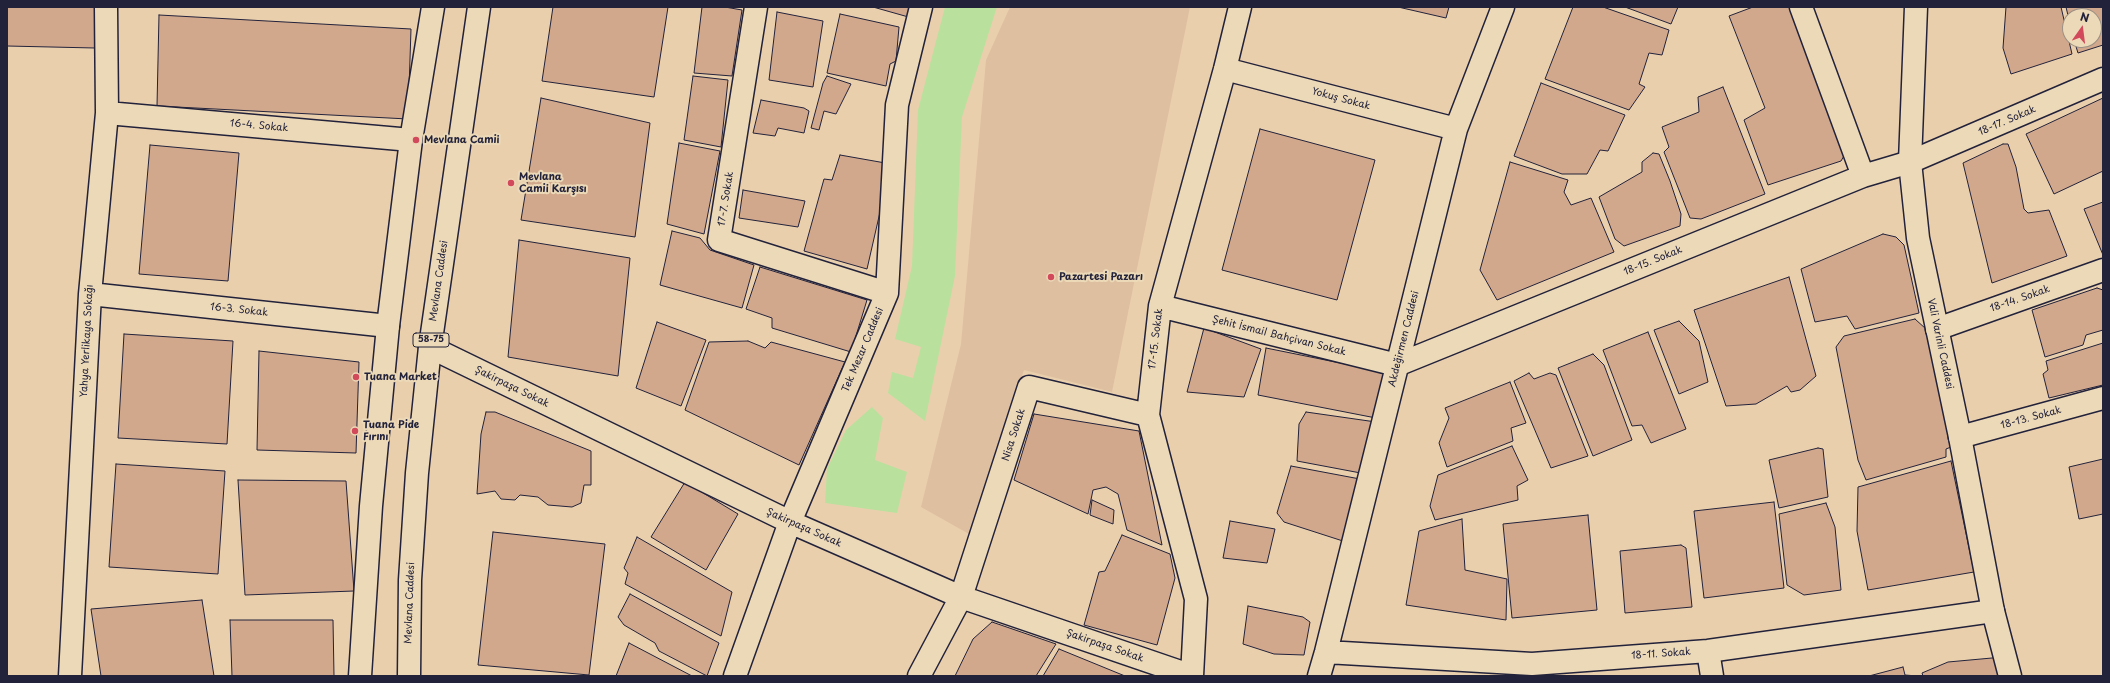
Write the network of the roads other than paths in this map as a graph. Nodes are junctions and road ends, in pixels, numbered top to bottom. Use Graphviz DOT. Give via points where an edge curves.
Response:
graph roads {
  1 [pos="106,7"];
  2 [pos="433,7"];
  3 [pos="479,7"];
  4 [pos="756,7"];
  5 [pos="921,7"];
  6 [pos="1240,7"];
  7 [pos="1503,7"];
  8 [pos="1801,7"];
  9 [pos="1916,7"];
  10 [pos="1225,69"];
  11 [pos="2103,79"];
  12 [pos="107,113"];
  13 [pos="1456,129"];
  14 [pos="411,140"];
  15 [pos="1910,162"];
  16 [pos="1863,176"];
  17 [pos="2103,270"];
  18 [pos="887,293"];
  19 [pos="90,294"];
  20 [pos="1160,306"];
  21 [pos="388,326"];
  22 [pos="1936,329"];
  23 [pos="430,347"];
  24 [pos="1398,365"];
  25 [pos="2103,398"];
  26 [pos="1148,415"];
  27 [pos="1960,437"];
  28 [pos="790,522"];
  29 [pos="961,597"];
  30 [pos="1993,611"];
  31 [pos="1708,651"];
  32 [pos="1326,652"];
  33 [pos="1532,670"];
  34 [pos="70,676"];
  35 [pos="360,676"];
  36 [pos="409,676"];
  37 [pos="735,676"];
  38 [pos="919,676"];
  39 [pos="1192,676"];
  40 [pos="1319,676"];
  41 [pos="1712,676"];
  42 [pos="2010,676"];
  1 -- 12 [label="street, Yahya Yerlikaya Sokağı"];
  2 -- 14 [label="street"];
  3 -- 23 [label="street, Mevlana Caddesi / 58-75"];
  4 -- 18 [label="street, 17-7. Sokak" via="719,240"];
  5 -- 18 [label="street, Tek Mezar Caddesi" via="897,105"];
  6 -- 10 [label="street, 17-15. Sokak"];
  7 -- 13 [label="street, Akdeğirmen Caddesi"];
  8 -- 16 [label="street"];
  9 -- 15 [label="street, Vali Varinli Caddesi"];
  10 -- 13 [label="street, Yokuş Sokak"];
  10 -- 20 [label="street, 17-15. Sokak"];
  11 -- 15 [label="street, 18-17. Sokak"];
  12 -- 14 [label="street, 16-4. Sokak"];
  12 -- 19 [label="street, Yahya Yerlikaya Sokağı"];
  13 -- 24 [label="street, Akdeğirmen Caddesi"];
  14 -- 21 [label="street"];
  15 -- 16 [label="street, 18-15. Sokak"];
  15 -- 22 [label="street, Vali Varinli Caddesi" via="1918,238"];
  16 -- 24 [label="street, 18-15. Sokak"];
  17 -- 22 [label="street, 18-14. Sokak"];
  18 -- 28 [label="street, Tek Mezar Caddesi"];
  19 -- 21 [label="street, 16-3. Sokak"];
  19 -- 34 [label="street, Yahya Yerlikaya Sokağı"];
  20 -- 24 [label="street, Şehit İsmail Bahçivan Sokak"];
  20 -- 26 [label="street, 17-15. Sokak"];
  21 -- 35 [label="street" via="371,506"];
  22 -- 27 [label="street, Vali Varinli Caddesi"];
  23 -- 28 [label="street, Şakirpaşa Sokak"];
  23 -- 36 [label="street, Mevlana Caddesi / 58-75" via="410,580"];
  24 -- 32 [label="street, Akdeğirmen Caddesi"];
  25 -- 27 [label="street, 18-13. Sokak"];
  26 -- 29 [label="street, Nisa Sokak" via="1029,388"];
  26 -- 39 [label="street, 17-15. Sokak" via="1196,600"];
  27 -- 30 [label="street, Vali Varinli Caddesi"];
  28 -- 29 [label="street, Şakirpaşa Sokak"];
  28 -- 37 [label="street, Tek Mezar Caddesi"];
  29 -- 38 [label="street"];
  29 -- 39 [label="street, Şakirpaşa Sokak"];
  30 -- 31 [label="street, 18-11. Sokak"];
  30 -- 42 [label="street, Vali Varinli Caddesi"];
  31 -- 33 [label="street, 18-11. Sokak"];
  31 -- 41 [label="street"];
  32 -- 33 [label="street, 18-11. Sokak"];
  32 -- 40 [label="street, Akdeğirmen Caddesi"];
}
